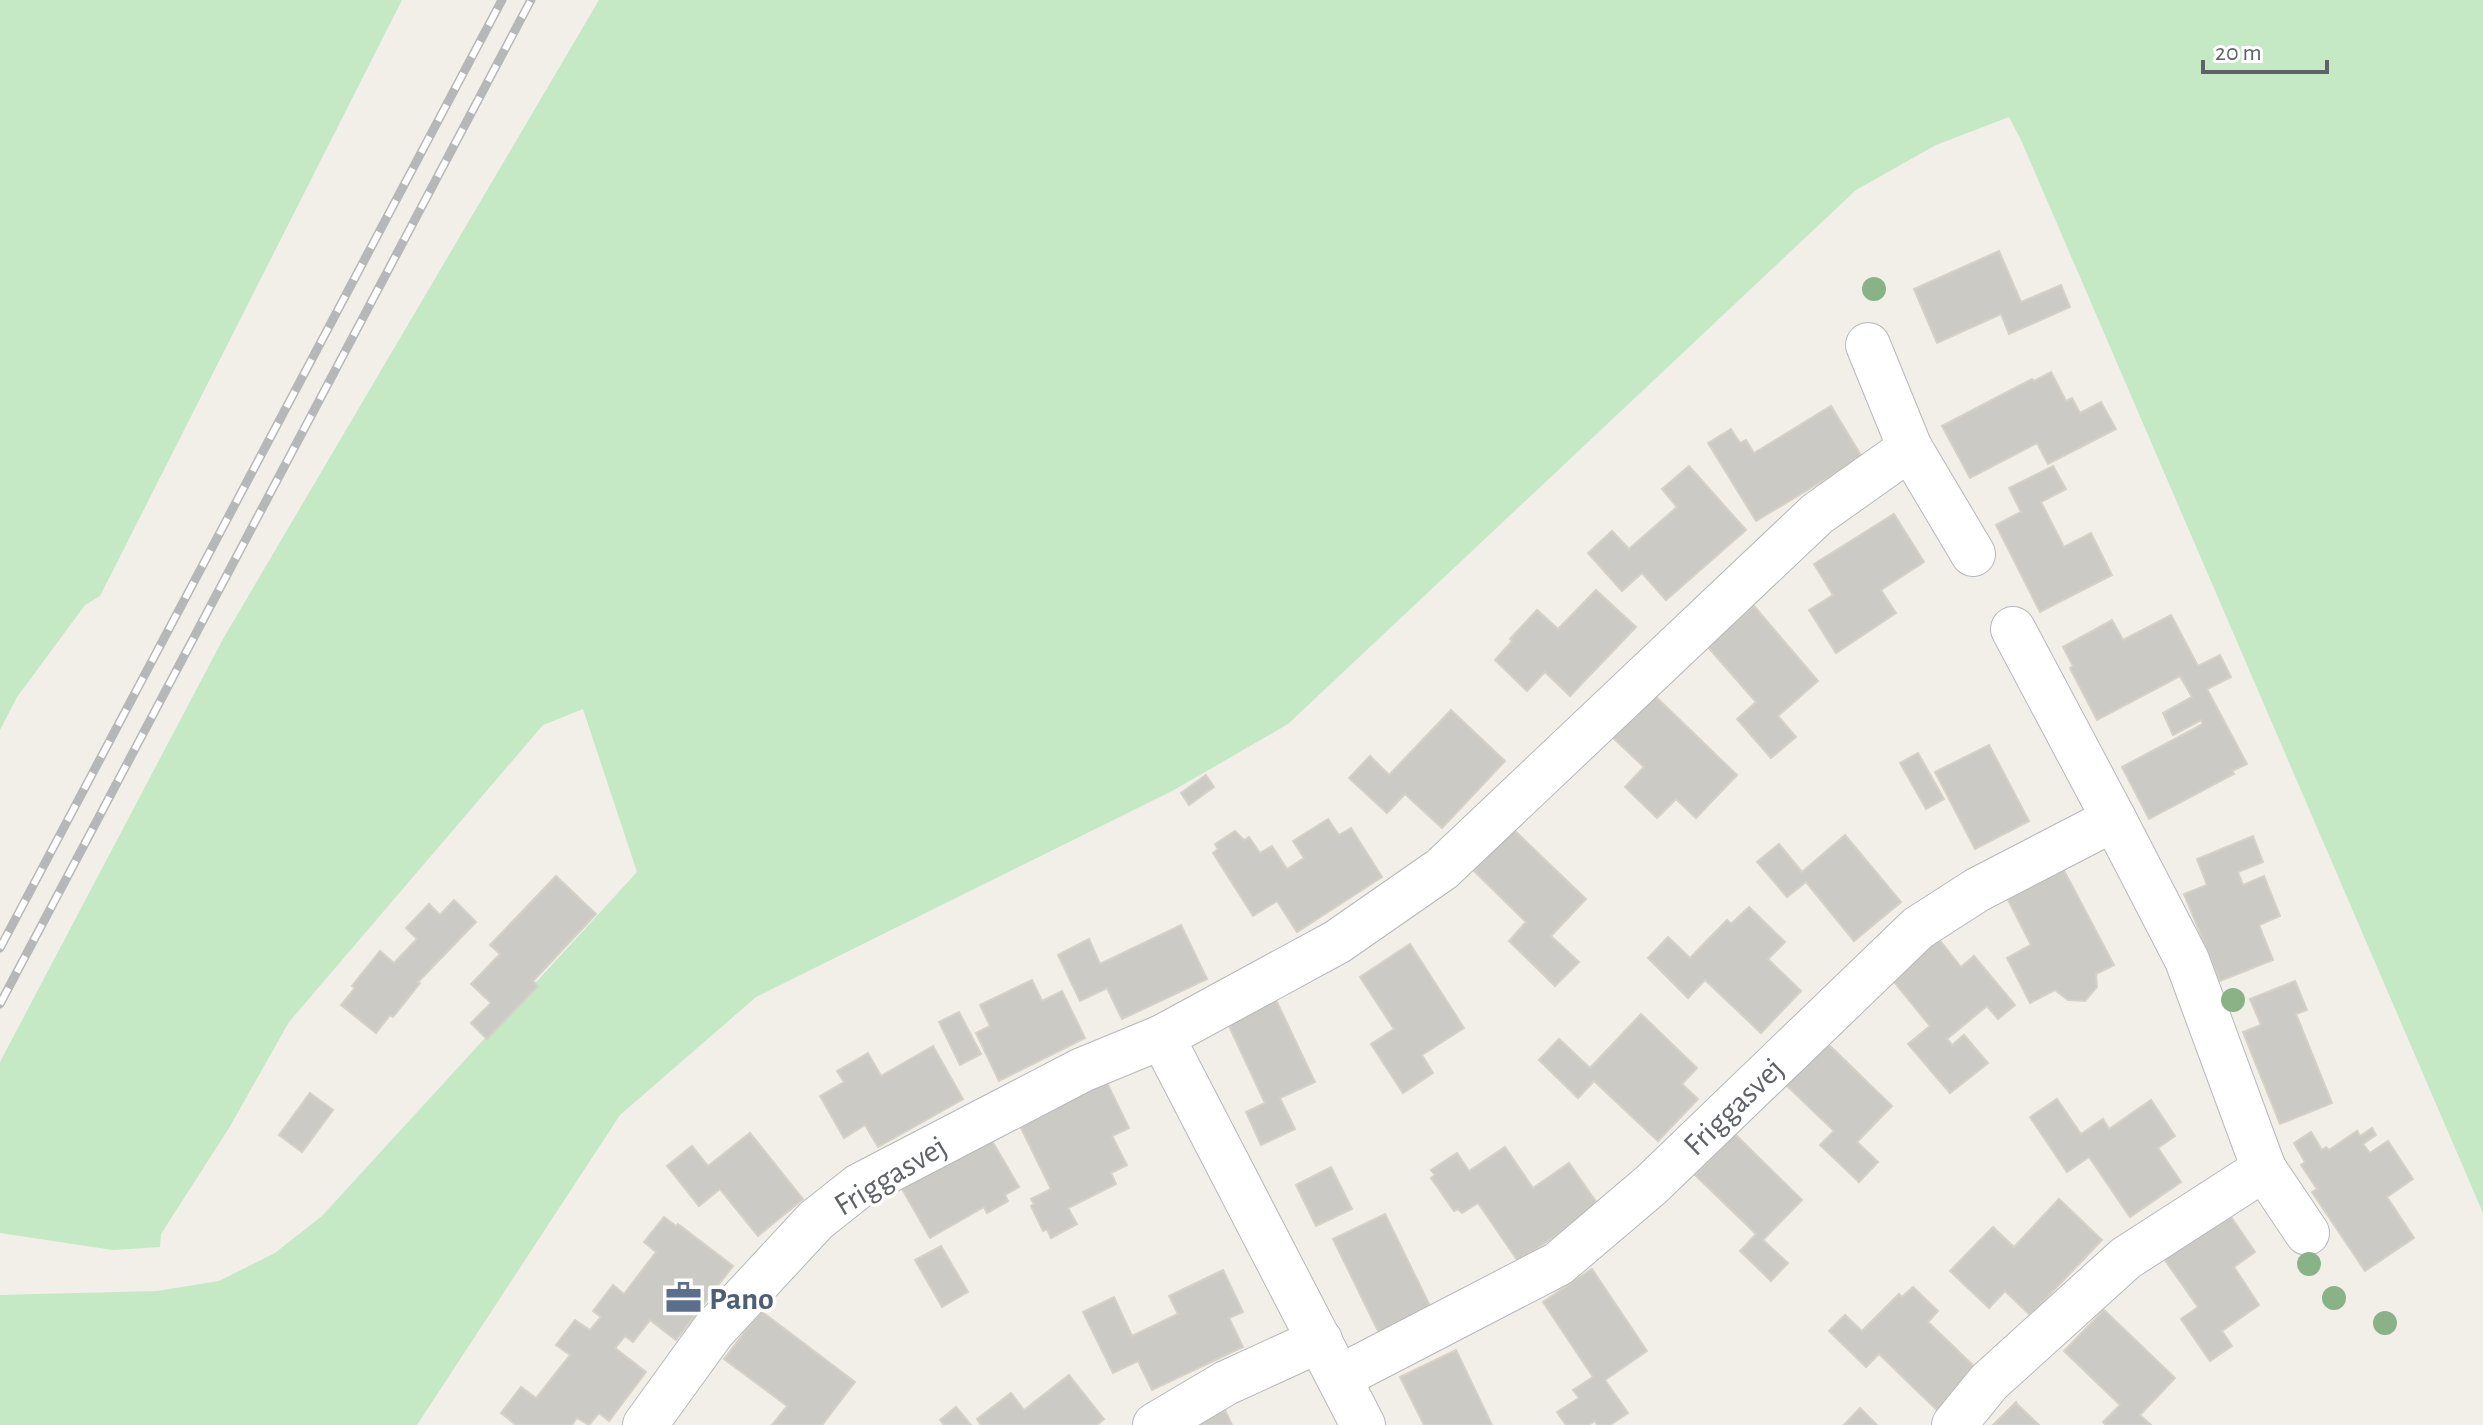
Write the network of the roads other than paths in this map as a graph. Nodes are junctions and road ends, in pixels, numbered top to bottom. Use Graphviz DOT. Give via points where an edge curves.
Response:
graph roads {
  1 [pos="1868,345"];
  2 [pos="1910,448"];
  3 [pos="1973,554"];
  4 [pos="2013,629"];
  5 [pos="2114,819"];
  6 [pos="1162,1037"];
  7 [pos="2264,1169"];
  8 [pos="2307,1233"];
  9 [pos="1330,1359"];
  10 [pos="645,1425"];
  11 [pos="1155,1425"];
  12 [pos="1363,1425"];
  13 [pos="1954,1425"];
  1 -- 2 [label="street"];
  2 -- 3 [label="street"];
  2 -- 6 [label="street, Friggasvej" via="1817,514 1442,869 1337,942"];
  4 -- 5 [label="street"];
  5 -- 7 [label="street" via="2187,960"];
  5 -- 9 [label="street, Friggasvej" via="1977,890 1918,928 1651,1185 1558,1264"];
  6 -- 9 [label="street"];
  6 -- 10 [label="street, Friggasvej" via="1082,1070 859,1186 816,1220 713,1331"];
  7 -- 8 [label="street"];
  7 -- 13 [label="street" via="2126,1258 1989,1382"];
  9 -- 11 [label="street, Friggasvej" via="1226,1383"];
  9 -- 12 [label="street"];
}
